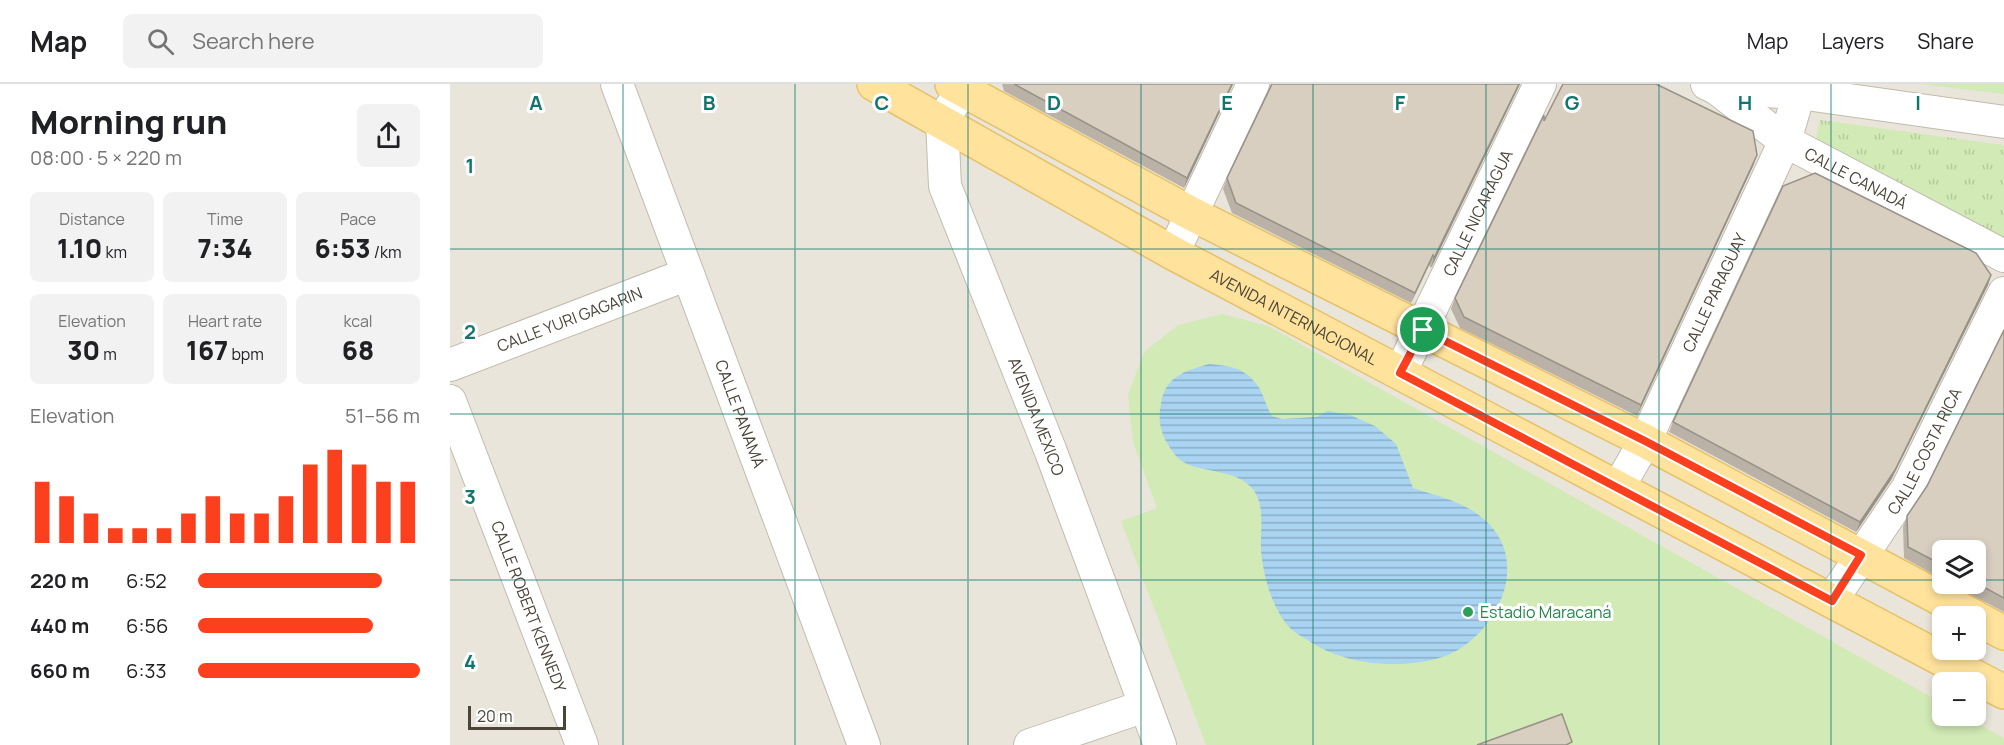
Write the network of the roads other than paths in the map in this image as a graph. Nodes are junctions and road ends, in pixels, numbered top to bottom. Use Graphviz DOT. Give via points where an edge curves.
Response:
graph roads {
  1 [pos="617,84"];
  2 [pos="874,84"];
  3 [pos="1253,84"];
  4 [pos="1540,84"];
  5 [pos="960,86"];
  6 [pos="1711,86"];
  7 [pos="1814,88"];
  8 [pos="942,121"];
  9 [pos="2004,122"];
  10 [pos="1785,141"];
  11 [pos="1192,214"];
  12 [pos="1173,253"];
  13 [pos="2004,256"];
  14 [pos="688,274"];
  15 [pos="2004,293"];
  16 [pos="1423,330"];
  17 [pos="450,365"];
  18 [pos="1400,373"];
  19 [pos="450,401"];
  20 [pos="1645,441"];
  21 [pos="1618,488"];
  22 [pos="1861,555"];
  23 [pos="1832,601"];
  24 [pos="1954,606"];
  25 [pos="1986,623"];
  26 [pos="2004,633"];
  27 [pos="2004,692"];
  28 [pos="1145,706"];
  29 [pos="582,745"];
  30 [pos="864,745"];
  31 [pos="1030,745"];
  32 [pos="1160,745"];
  1 -- 14 [label="street, CALLE PANAMÁ"];
  2 -- 8 [label="main road, AVENIDA INTERNACIONAL"];
  3 -- 11 [label="street"];
  4 -- 16 [label="street, CALLE NICARAGUA"];
  5 -- 8 [label="street"];
  5 -- 11 [label="main road"];
  6 -- 7 [label="street"];
  6 -- 10 [label="street, CALLE CANADÁ"];
  7 -- 9 [label="street"];
  7 -- 10 [label="street, CALLE PARAGUAY"];
  8 -- 12 [label="main road, AVENIDA INTERNACIONAL"];
  8 -- 28 [label="street, AVENIDA MEXICO" via="945,186 1051,452"];
  10 -- 13 [label="street, CALLE CANADÁ"];
  10 -- 20 [label="street, CALLE PARAGUAY"];
  11 -- 12 [label="street"];
  11 -- 16 [label="main road"];
  12 -- 18 [label="main road, AVENIDA INTERNACIONAL"];
  14 -- 17 [label="street, CALLE YURI GAGARIN"];
  14 -- 30 [label="street, CALLE PANAMÁ"];
  15 -- 22 [label="street, CALLE COSTA RICA" via="1907,489"];
  16 -- 18 [label="street, CALLE NICARAGUA"];
  16 -- 20 [label="main road"];
  18 -- 21 [label="main road, AVENIDA INTERNACIONAL"];
  19 -- 29 [label="street, CALLE ROBERT KENNEDY"];
  20 -- 21 [label="street, CALLE PARAGUAY"];
  20 -- 22 [label="main road"];
  21 -- 23 [label="main road, AVENIDA INTERNACIONAL"];
  22 -- 23 [label="street, CALLE COSTA RICA"];
  22 -- 24 [label="main road"];
  23 -- 27 [label="main road, AVENIDA INTERNACIONAL"];
  25 -- 26 [label="main road"];
  28 -- 31 [label="street"];
  28 -- 32 [label="street, AVENIDA MEXICO"];
}
